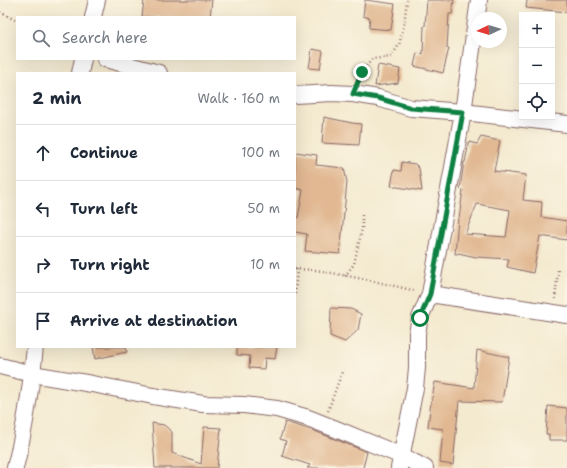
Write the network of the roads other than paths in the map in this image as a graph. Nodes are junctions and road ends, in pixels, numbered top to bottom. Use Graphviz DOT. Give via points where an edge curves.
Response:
graph roads {
  1 [pos="97,0"];
  2 [pos="479,0"];
  3 [pos="93,16"];
  4 [pos="83,60"];
  5 [pos="109,60"];
  6 [pos="80,72"];
  7 [pos="155,72"];
  8 [pos="296,95"];
  9 [pos="463,112"];
  10 [pos="567,124"];
  11 [pos="430,294"];
  12 [pos="561,314"];
  13 [pos="35,348"];
  14 [pos="0,366"];
  15 [pos="32,374"];
  16 [pos="400,462"];
  17 [pos="15,468"];
  18 [pos="425,468"];
  1 -- 3 [label="street"];
  2 -- 9 [label="street"];
  4 -- 6 [label="street"];
  5 -- 7 [label="street"];
  8 -- 9 [label="street" via="353,94 411,108"];
  9 -- 10 [label="street"];
  9 -- 11 [label="street"];
  11 -- 12 [label="street"];
  11 -- 16 [label="street" via="417,333 415,388"];
  13 -- 15 [label="street"];
  14 -- 15 [label="street"];
  15 -- 16 [label="street" via="203,404 277,408 324,424"];
  15 -- 17 [label="street" via="27,414"];
  16 -- 18 [label="street"];
}
